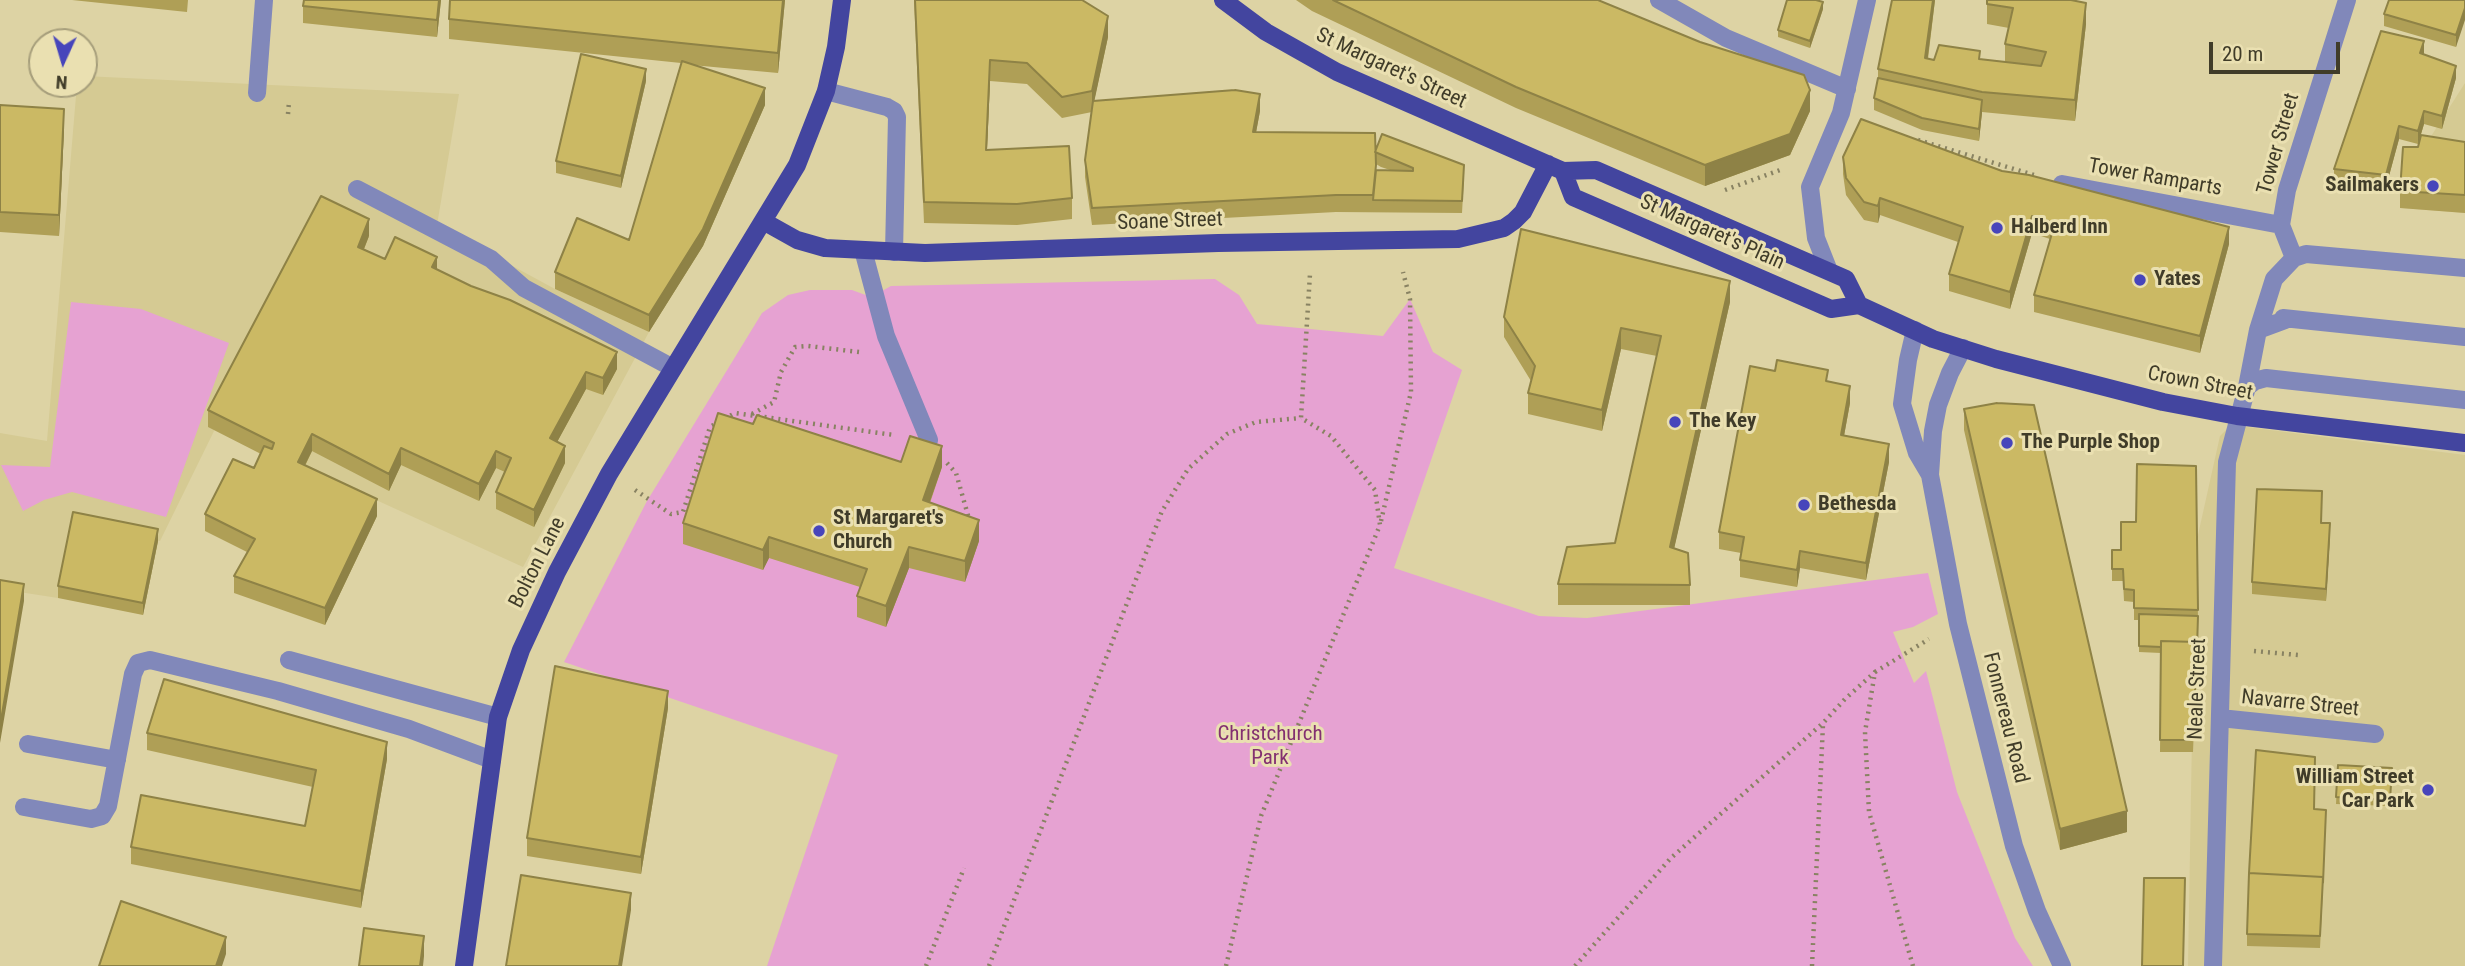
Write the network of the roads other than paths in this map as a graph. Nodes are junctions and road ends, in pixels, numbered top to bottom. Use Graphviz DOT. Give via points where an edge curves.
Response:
graph roads {
  1 [pos="264,0"];
  2 [pos="842,0"];
  3 [pos="1223,0"];
  4 [pos="1659,0"];
  5 [pos="1867,0"];
  6 [pos="2347,0"];
  7 [pos="1847,89"];
  8 [pos="826,92"];
  9 [pos="257,93"];
  10 [pos="1555,168"];
  11 [pos="2062,184"];
  12 [pos="357,189"];
  13 [pos="763,221"];
  14 [pos="2281,225"];
  15 [pos="863,250"];
  16 [pos="894,252"];
  17 [pos="2294,258"];
  18 [pos="2465,268"];
  19 [pos="1829,271"];
  20 [pos="1859,305"];
  21 [pos="1915,330"];
  22 [pos="2258,330"];
  23 [pos="2465,337"];
  24 [pos="1933,339"];
  25 [pos="1963,348"];
  26 [pos="673,368"];
  27 [pos="2247,387"];
  28 [pos="2465,400"];
  29 [pos="2238,416"];
  30 [pos="929,440"];
  31 [pos="2465,443"];
  32 [pos="1930,475"];
  33 [pos="289,660"];
  34 [pos="498,717"];
  35 [pos="2220,718"];
  36 [pos="2375,734"];
  37 [pos="28,744"];
  38 [pos="117,760"];
  39 [pos="492,760"];
  40 [pos="24,807"];
  41 [pos="464,966"];
  42 [pos="2062,966"];
  43 [pos="2213,966"];
  1 -- 9 [label="street"];
  2 -- 8 [label="main road, Bolton Lane"];
  3 -- 10 [label="main road, St Margaret's Street" via="1266,32 1336,72"];
  4 -- 7 [label="street" via="1726,38"];
  5 -- 7 [label="street"];
  6 -- 14 [label="street, Tower Street" via="2287,190"];
  7 -- 19 [label="street" via="1810,187 1816,238"];
  8 -- 13 [label="main road, Bolton Lane" via="797,165"];
  8 -- 16 [label="street" via="887,107 897,117"];
  10 -- 16 [label="main road, Soane Street" via="1514,221 1504,228 1458,239"];
  10 -- 19 [label="main road, St Margaret's Plain" via="1596,170"];
  10 -- 20 [label="main road, St Margaret's Plain" via="1573,197 1831,309"];
  11 -- 14 [label="street, Tower Ramparts"];
  12 -- 26 [label="street" via="491,259 524,288"];
  13 -- 15 [label="main road, Soane Street" via="797,240 825,248"];
  13 -- 26 [label="main road, Bolton Lane"];
  14 -- 17 [label="street, Tower Street"];
  15 -- 16 [label="main road, Soane Street"];
  15 -- 30 [label="street" via="892,350"];
  17 -- 18 [label="street" via="2312,254"];
  17 -- 22 [label="street" via="2274,279"];
  19 -- 20 [label="main road, St Margaret's Plain" via="1846,279"];
  20 -- 21 [label="main road, St Margaret's Plain"];
  21 -- 24 [label="main road, St Margaret's Plain"];
  21 -- 32 [label="street, Fonnereau Road" via="1902,404 1917,453"];
  22 -- 23 [label="street" via="2283,318"];
  22 -- 27 [label="street"];
  24 -- 25 [label="main road, Crown Street"];
  25 -- 29 [label="main road, Crown Street" via="2163,402"];
  25 -- 32 [label="street, Fonnereau Road" via="1938,405"];
  26 -- 34 [label="main road, Bolton Lane" via="557,572"];
  27 -- 28 [label="street" via="2266,378"];
  27 -- 29 [label="street"];
  29 -- 31 [label="main road, Crown Street"];
  29 -- 35 [label="street, Neale Street" via="2227,463"];
  32 -- 42 [label="street, Fonnereau Road" via="1958,624 2014,846"];
  33 -- 34 [label="street"];
  34 -- 39 [label="main road, Bolton Lane"];
  35 -- 36 [label="street, Navarre Street"];
  35 -- 43 [label="street, Neale Street"];
  37 -- 38 [label="street"];
  38 -- 39 [label="street" via="133,674 138,663 150,660 409,729"];
  38 -- 40 [label="street" via="102,816 91,819"];
  39 -- 41 [label="main road, Bolton Lane"];
}
